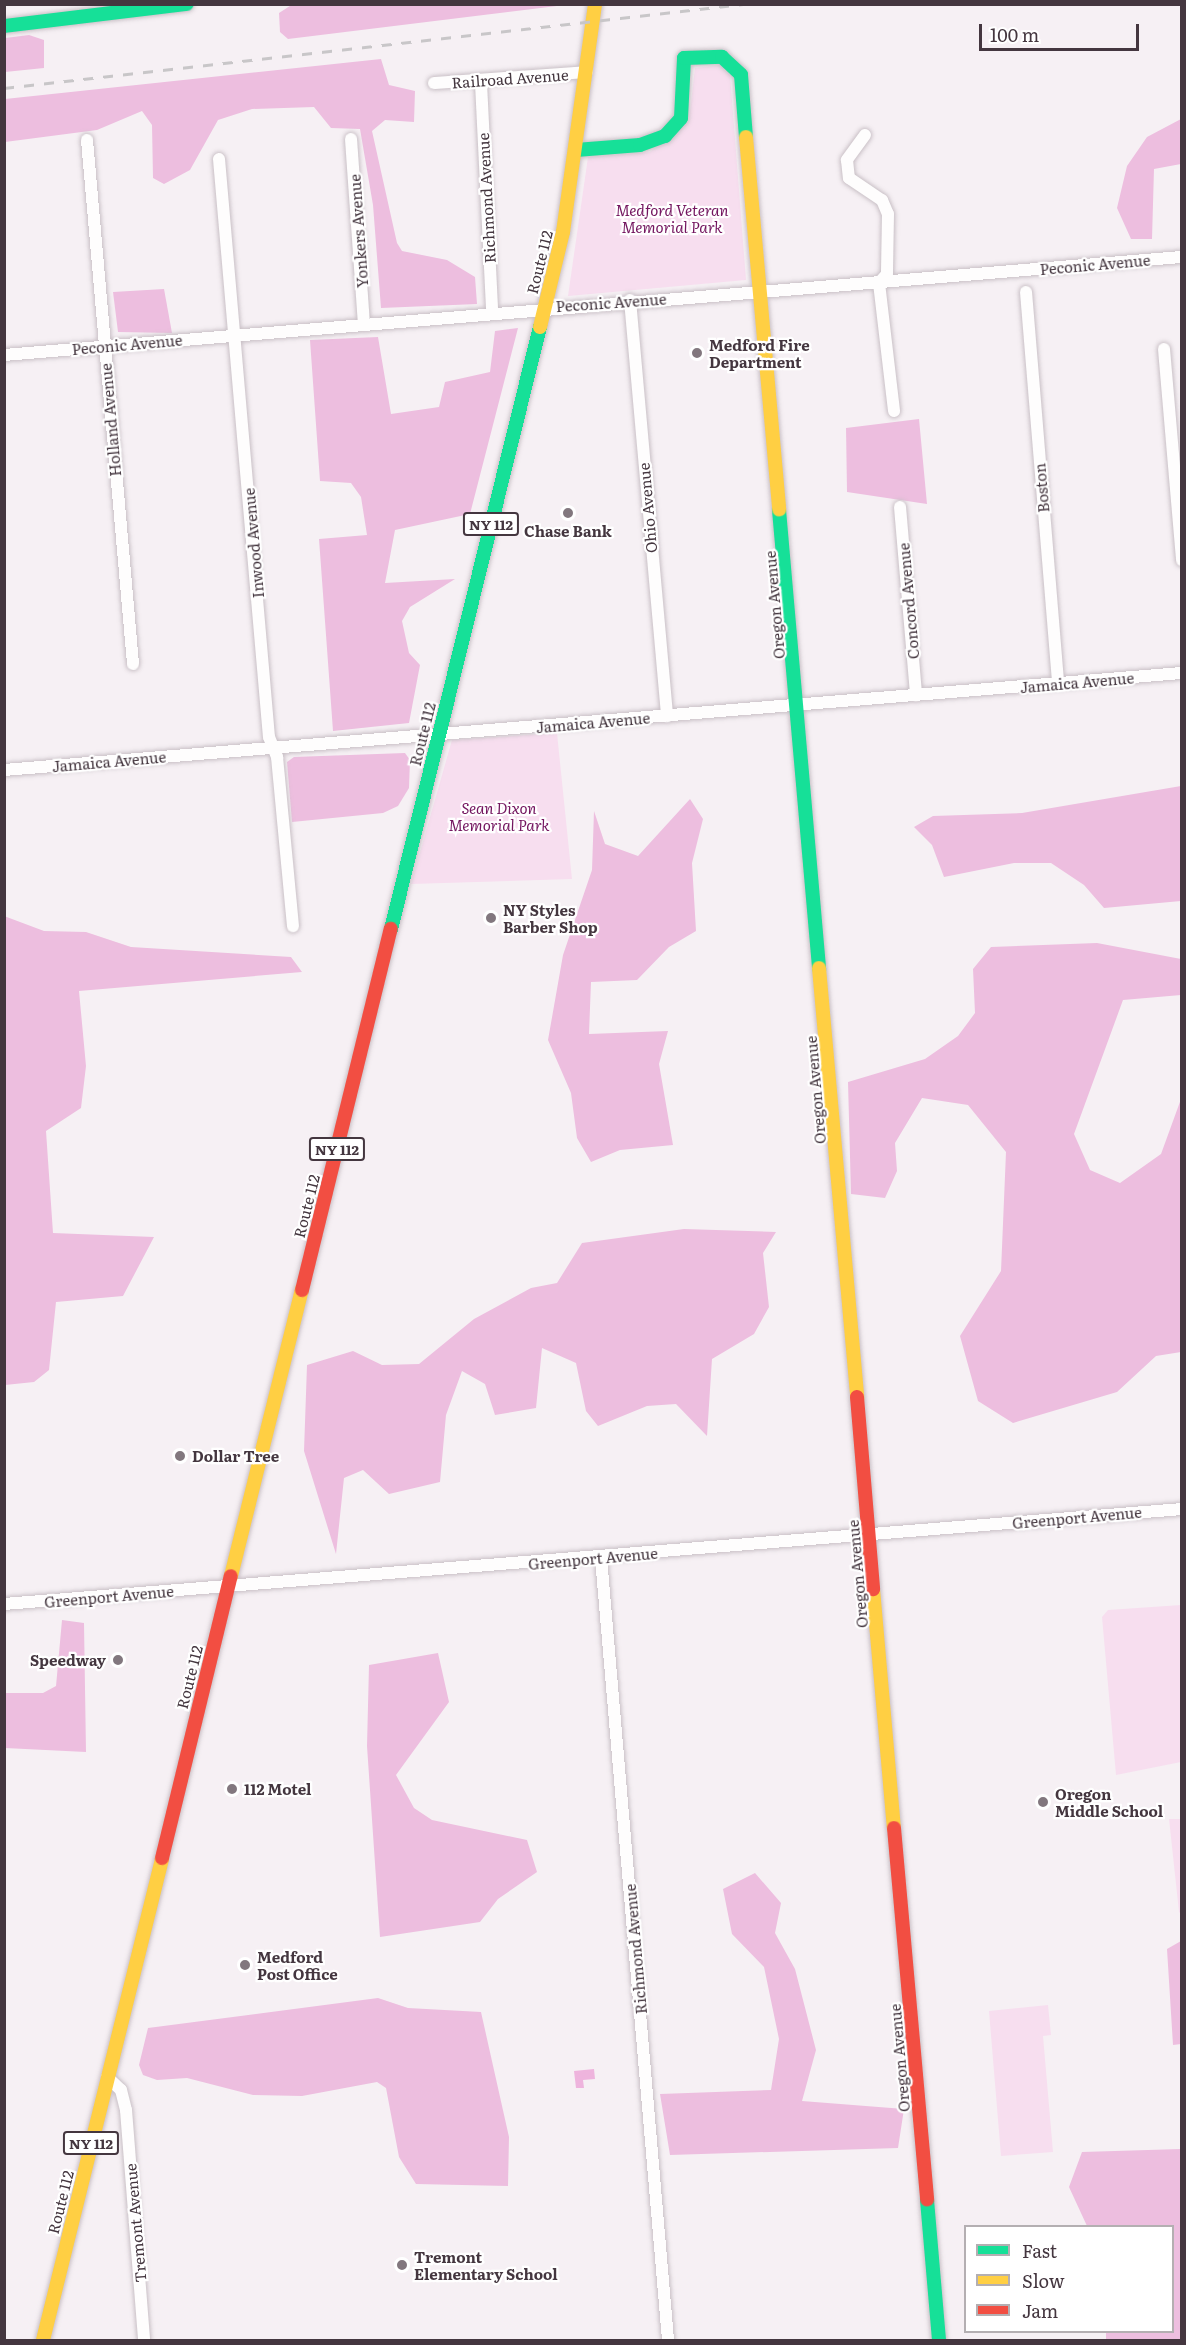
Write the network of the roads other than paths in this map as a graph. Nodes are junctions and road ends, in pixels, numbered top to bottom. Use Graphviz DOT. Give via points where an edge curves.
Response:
graph roads {
  1 [pos="188,4"];
  2 [pos="595,4"];
  3 [pos="4,26"];
  4 [pos="587,72"];
  5 [pos="434,82"];
  6 [pos="481,83"];
  7 [pos="866,135"];
  8 [pos="351,139"];
  9 [pos="87,140"];
  10 [pos="576,150"];
  11 [pos="219,159"];
  12 [pos="1182,257"];
  13 [pos="879,283"];
  14 [pos="760,289"];
  15 [pos="1026,292"];
  16 [pos="630,300"];
  17 [pos="545,307"];
  18 [pos="492,312"];
  19 [pos="364,323"];
  20 [pos="236,336"];
  21 [pos="103,346"];
  22 [pos="1164,349"];
  23 [pos="4,355"];
  24 [pos="894,411"];
  25 [pos="900,507"];
  26 [pos="1182,560"];
  27 [pos="133,664"];
  28 [pos="1182,673"];
  29 [pos="1058,683"];
  30 [pos="916,695"];
  31 [pos="799,705"];
  32 [pos="667,716"];
  33 [pos="439,735"];
  34 [pos="273,747"];
  35 [pos="4,770"];
  36 [pos="293,926"];
  37 [pos="1182,1509"];
  38 [pos="870,1534"];
  39 [pos="601,1558"];
  40 [pos="229,1585"];
  41 [pos="4,1605"];
  42 [pos="107,2077"];
  43 [pos="43,2340"];
  44 [pos="144,2340"];
  45 [pos="668,2340"];
  46 [pos="939,2340"];
  1 -- 3 [label="street"];
  2 -- 4 [label="street, Route 112 / NY 112"];
  4 -- 6 [label="street, Railroad Avenue"];
  4 -- 10 [label="street, Route 112 / NY 112"];
  5 -- 6 [label="street, Railroad Avenue"];
  6 -- 18 [label="street, Richmond Avenue"];
  7 -- 13 [label="street" via="847,160 849,178 882,200 888,214 891,245 887,274"];
  8 -- 19 [label="street, Yonkers Avenue"];
  9 -- 21 [label="street, Holland Avenue"];
  10 -- 14 [label="street, Oregon Avenue" via="640,145 665,136 681,118 684,58 722,57 734,64 741,75"];
  10 -- 17 [label="street, Route 112 / NY 112"];
  11 -- 20 [label="street, Inwood Avenue"];
  12 -- 13 [label="street, Peconic Avenue"];
  13 -- 14 [label="street, Peconic Avenue"];
  13 -- 24 [label="street"];
  14 -- 16 [label="street, Peconic Avenue"];
  14 -- 31 [label="street, Oregon Avenue"];
  15 -- 29 [label="street, Boston"];
  16 -- 17 [label="street, Peconic Avenue"];
  16 -- 32 [label="street, Ohio Avenue"];
  17 -- 18 [label="street, Peconic Avenue"];
  17 -- 33 [label="street, Route 112 / NY 112"];
  18 -- 19 [label="street, Peconic Avenue"];
  19 -- 20 [label="street, Peconic Avenue"];
  20 -- 21 [label="street, Peconic Avenue"];
  20 -- 34 [label="street, Inwood Avenue"];
  21 -- 23 [label="street, Peconic Avenue"];
  21 -- 27 [label="street, Holland Avenue"];
  22 -- 26 [label="street"];
  25 -- 30 [label="street, Concord Avenue"];
  28 -- 29 [label="street, Jamaica Avenue"];
  29 -- 30 [label="street, Jamaica Avenue"];
  30 -- 31 [label="street, Jamaica Avenue"];
  31 -- 32 [label="street, Jamaica Avenue"];
  31 -- 38 [label="street, Oregon Avenue"];
  32 -- 33 [label="street, Jamaica Avenue"];
  33 -- 34 [label="street, Jamaica Avenue"];
  33 -- 40 [label="street, Route 112 / NY 112"];
  34 -- 35 [label="street, Jamaica Avenue"];
  34 -- 36 [label="street, Inwood Avenue"];
  37 -- 38 [label="street, Greenport Avenue"];
  38 -- 39 [label="street, Greenport Avenue"];
  38 -- 46 [label="street, Oregon Avenue"];
  39 -- 40 [label="street, Greenport Avenue"];
  39 -- 45 [label="street, Richmond Avenue"];
  40 -- 41 [label="street, Greenport Avenue"];
  40 -- 42 [label="street, Route 112 / NY 112"];
  42 -- 43 [label="street, Route 112 / NY 112"];
  42 -- 44 [label="street, Tremont Avenue" via="122,2090 126,2110"];
}
